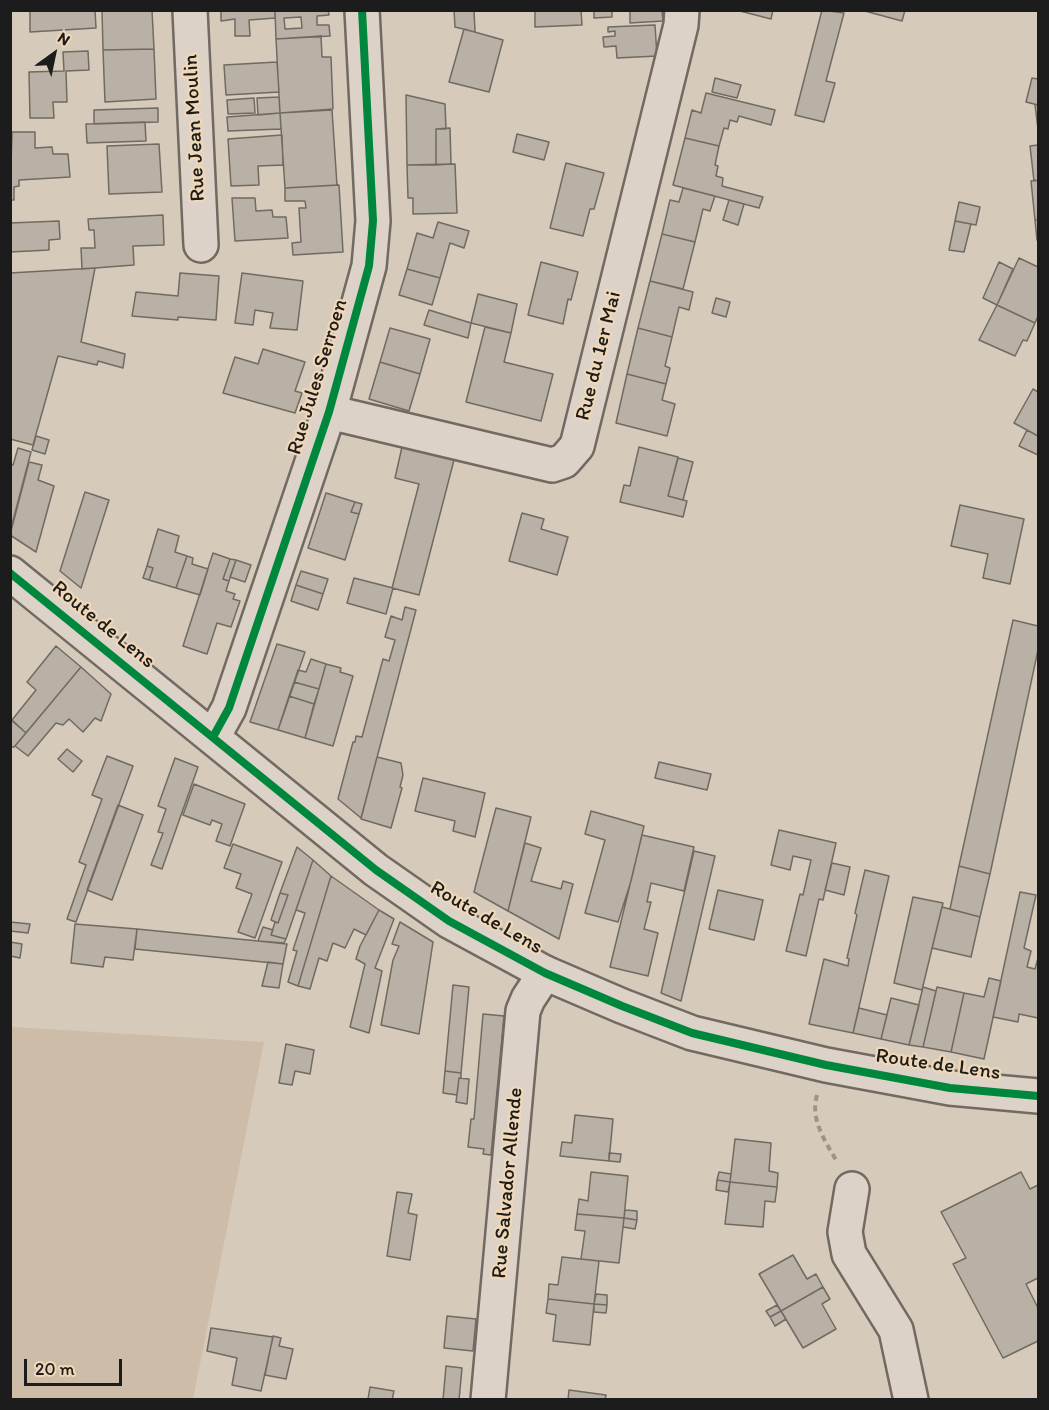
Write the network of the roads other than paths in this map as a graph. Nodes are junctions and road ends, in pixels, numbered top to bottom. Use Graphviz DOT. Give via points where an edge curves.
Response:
graph roads {
  1 [pos="190,10"];
  2 [pos="362,10"];
  3 [pos="682,10"];
  4 [pos="201,244"];
  5 [pos="328,412"];
  6 [pos="10,573"];
  7 [pos="213,737"];
  8 [pos="545,973"];
  9 [pos="1038,1096"];
  10 [pos="852,1189"];
  11 [pos="488,1400"];
  12 [pos="911,1400"];
  1 -- 4 [label="street, Rue Jean Moulin"];
  2 -- 5 [label="street, Rue Jules Serroen" via="373,221 369,266"];
  3 -- 5 [label="street, Rue du 1er Mai" via="578,446 564,461 552,465"];
  5 -- 7 [label="street, Rue Jules Serroen" via="229,708"];
  6 -- 7 [label="street, Route de Lens"];
  7 -- 8 [label="street, Route de Lens" via="376,870 448,921"];
  8 -- 9 [label="street, Route de Lens" via="692,1033 826,1065 950,1088"];
  8 -- 11 [label="street, Rue Salvador Allende" via="524,1011"];
  10 -- 12 [label="street" via="846,1232 849,1254 896,1330"];
}
